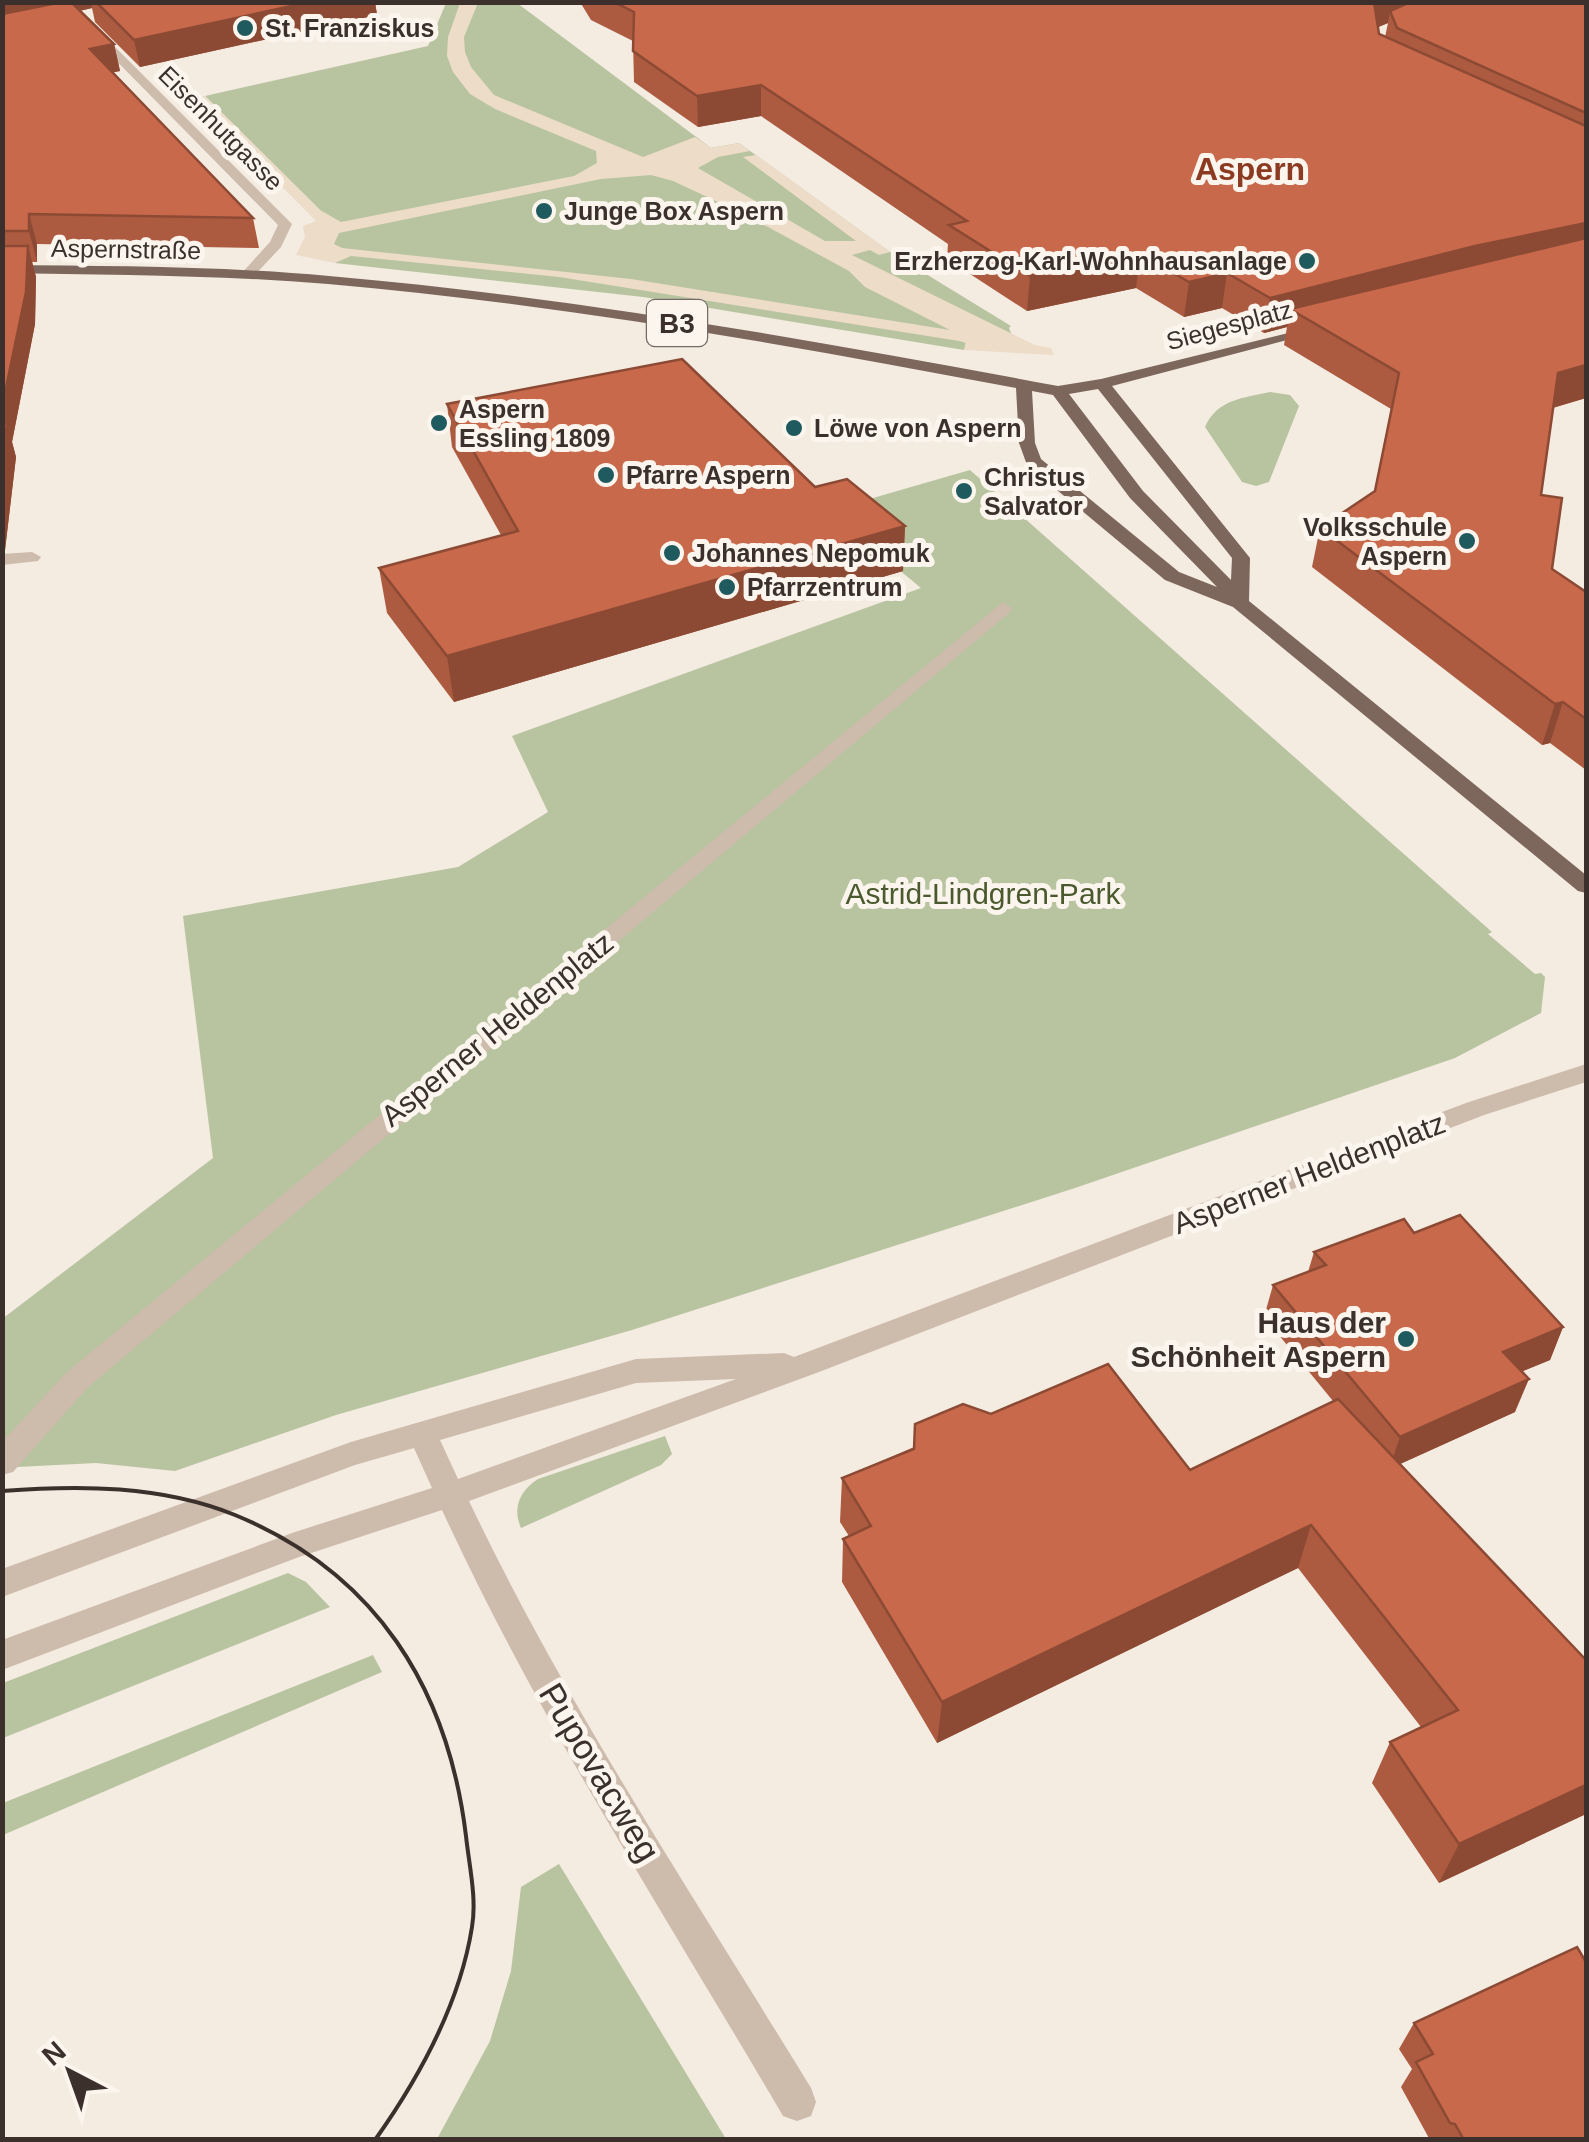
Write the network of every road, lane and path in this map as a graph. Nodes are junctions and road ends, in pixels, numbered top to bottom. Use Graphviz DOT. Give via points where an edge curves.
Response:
graph roads {
  1 [pos="80,19"];
  2 [pos="2,268"];
  3 [pos="248,275"];
  4 [pos="1338,322"];
  5 [pos="1024,384"];
  6 [pos="1102,384"];
  7 [pos="1058,391"];
  8 [pos="32,557"];
  9 [pos="2,560"];
  10 [pos="1240,602"];
  11 [pos="1003,608"];
  12 [pos="1586,886"];
  13 [pos="1586,1073"];
  14 [pos="808,1364"];
  15 [pos="422,1434"];
  16 [pos="2,1463"];
  17 [pos="450,1495"];
  18 [pos="2,1582"];
  19 [pos="2,1656"];
  20 [pos="796,2102"];
  1 -- 3 [label="street, Eisenhutgasse" via="285,224"];
  2 -- 3 [label="main road, Aspernstraße / B3"];
  3 -- 5 [label="main road, B3" via="592,309"];
  4 -- 6 [label="main road, Siegesplatz / B3"];
  5 -- 7 [label="main road, B3"];
  5 -- 10 [label="main road" via="1034,460 1172,576"];
  6 -- 7 [label="main road, Siegesplatz / B3"];
  6 -- 10 [label="main road" via="1241,558"];
  7 -- 10 [label="main road" via="1148,507"];
  8 -- 9 [label="street"];
  10 -- 12 [label="main road"];
  11 -- 16 [label="street, Asperner Heldenplatz" via="77,1380"];
  13 -- 14 [label="street, Asperner Heldenplatz"];
  14 -- 15 [label="street, Asperner Heldenplatz" via="636,1371"];
  14 -- 17 [label="street, Asperner Heldenplatz"];
  15 -- 17 [label="street, Pupovacweg"];
  15 -- 18 [label="street, Asperner Heldenplatz" via="284,1477"];
  17 -- 19 [label="street, Asperner Heldenplatz" via="296,1545"];
  17 -- 20 [label="street, Pupovacweg" via="555,1698"];
}
